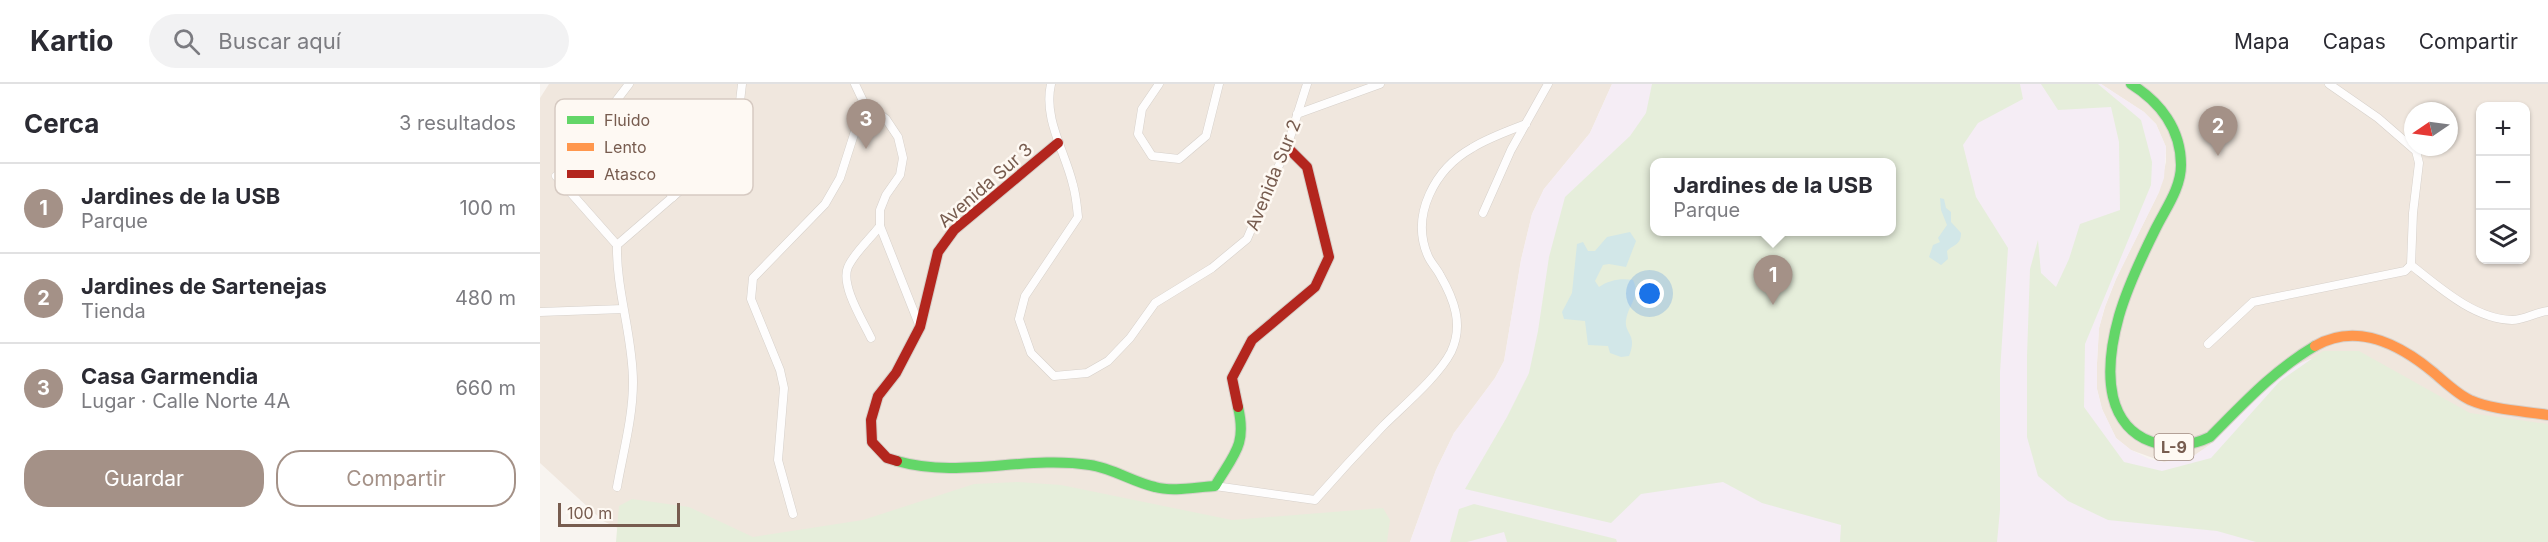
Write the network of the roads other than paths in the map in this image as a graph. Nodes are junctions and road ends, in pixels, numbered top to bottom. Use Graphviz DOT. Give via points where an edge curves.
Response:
graph roads {
  1 [pos="629,84"];
  2 [pos="742,84"];
  3 [pos="855,84"];
  4 [pos="1051,84"];
  5 [pos="1159,84"];
  6 [pos="1219,84"];
  7 [pos="1307,84"];
  8 [pos="1380,84"];
  9 [pos="1548,84"];
  10 [pos="2131,84"];
  11 [pos="2329,84"];
  12 [pos="618,99"];
  13 [pos="740,99"];
  14 [pos="864,103"];
  15 [pos="1298,114"];
  16 [pos="1526,124"];
  17 [pos="1058,143"];
  18 [pos="1287,147"];
  19 [pos="573,195"];
  20 [pos="675,195"];
  21 [pos="673,197"];
  22 [pos="1483,213"];
  23 [pos="880,226"];
  24 [pos="617,245"];
  25 [pos="2411,265"];
  26 [pos="623,309"];
  27 [pos="2548,311"];
  28 [pos="540,312"];
  29 [pos="920,327"];
  30 [pos="871,338"];
  31 [pos="2208,344"];
  32 [pos="2548,415"];
  33 [pos="1215,486"];
  34 [pos="617,487"];
  35 [pos="793,513"];
  1 -- 12 [label="street"];
  2 -- 13 [label="street"];
  3 -- 14 [label="street"];
  4 -- 17 [label="street" via="1047,100"];
  5 -- 6 [label="street" via="1142,109 1138,134 1152,156 1179,159 1206,136"];
  7 -- 15 [label="street, Avenida Sur 2"];
  8 -- 15 [label="street"];
  9 -- 16 [label="street"];
  10 -- 32 [label="street, L-9" via="2166,113 2180,148 2181,166 2176,188 2121,300 2115,326 2113,395 2119,415 2132,431 2148,441 2170,447 2199,443 2303,351 2355,335 2401,348 2481,404"];
  11 -- 25 [label="street" via="2416,150 2420,163"];
  14 -- 23 [label="street" via="886,119 898,137 903,158 900,175 880,210"];
  14 -- 35 [label="street" via="840,178 825,204 753,278 752,299 784,388 778,460"];
  15 -- 18 [label="street, Avenida Sur 2"];
  16 -- 22 [label="street"];
  16 -- 33 [label="street" via="1472,147 1454,160 1425,203 1421,228 1428,256 1457,311 1457,330 1450,353 1426,384 1315,500"];
  17 -- 18 [label="street, Avenida Sur 2" via="1073,184 1078,218 1024,296 1019,319 1031,353 1054,376 1086,373 1108,361 1155,303 1212,268 1248,239"];
  17 -- 29 [label="street, Avenida Sur 3" via="954,230 938,252"];
  18 -- 33 [label="street" via="1307,167 1329,257 1315,288 1252,340 1232,378 1243,428 1241,443"];
  19 -- 24 [label="street"];
  20 -- 21 [label="street"];
  21 -- 24 [label="street"];
  23 -- 29 [label="street"];
  23 -- 30 [label="street" via="845,274"];
  24 -- 26 [label="street"];
  25 -- 27 [label="street" via="2457,300 2487,314 2513,320"];
  25 -- 31 [label="street" via="2405,271 2253,302"];
  26 -- 28 [label="street"];
  26 -- 34 [label="street" via="633,382"];
  29 -- 33 [label="street, Avenida Sur 3" via="897,373 878,396 871,420 872,442 887,458 915,466 1043,462 1091,465 1156,488"];
}
